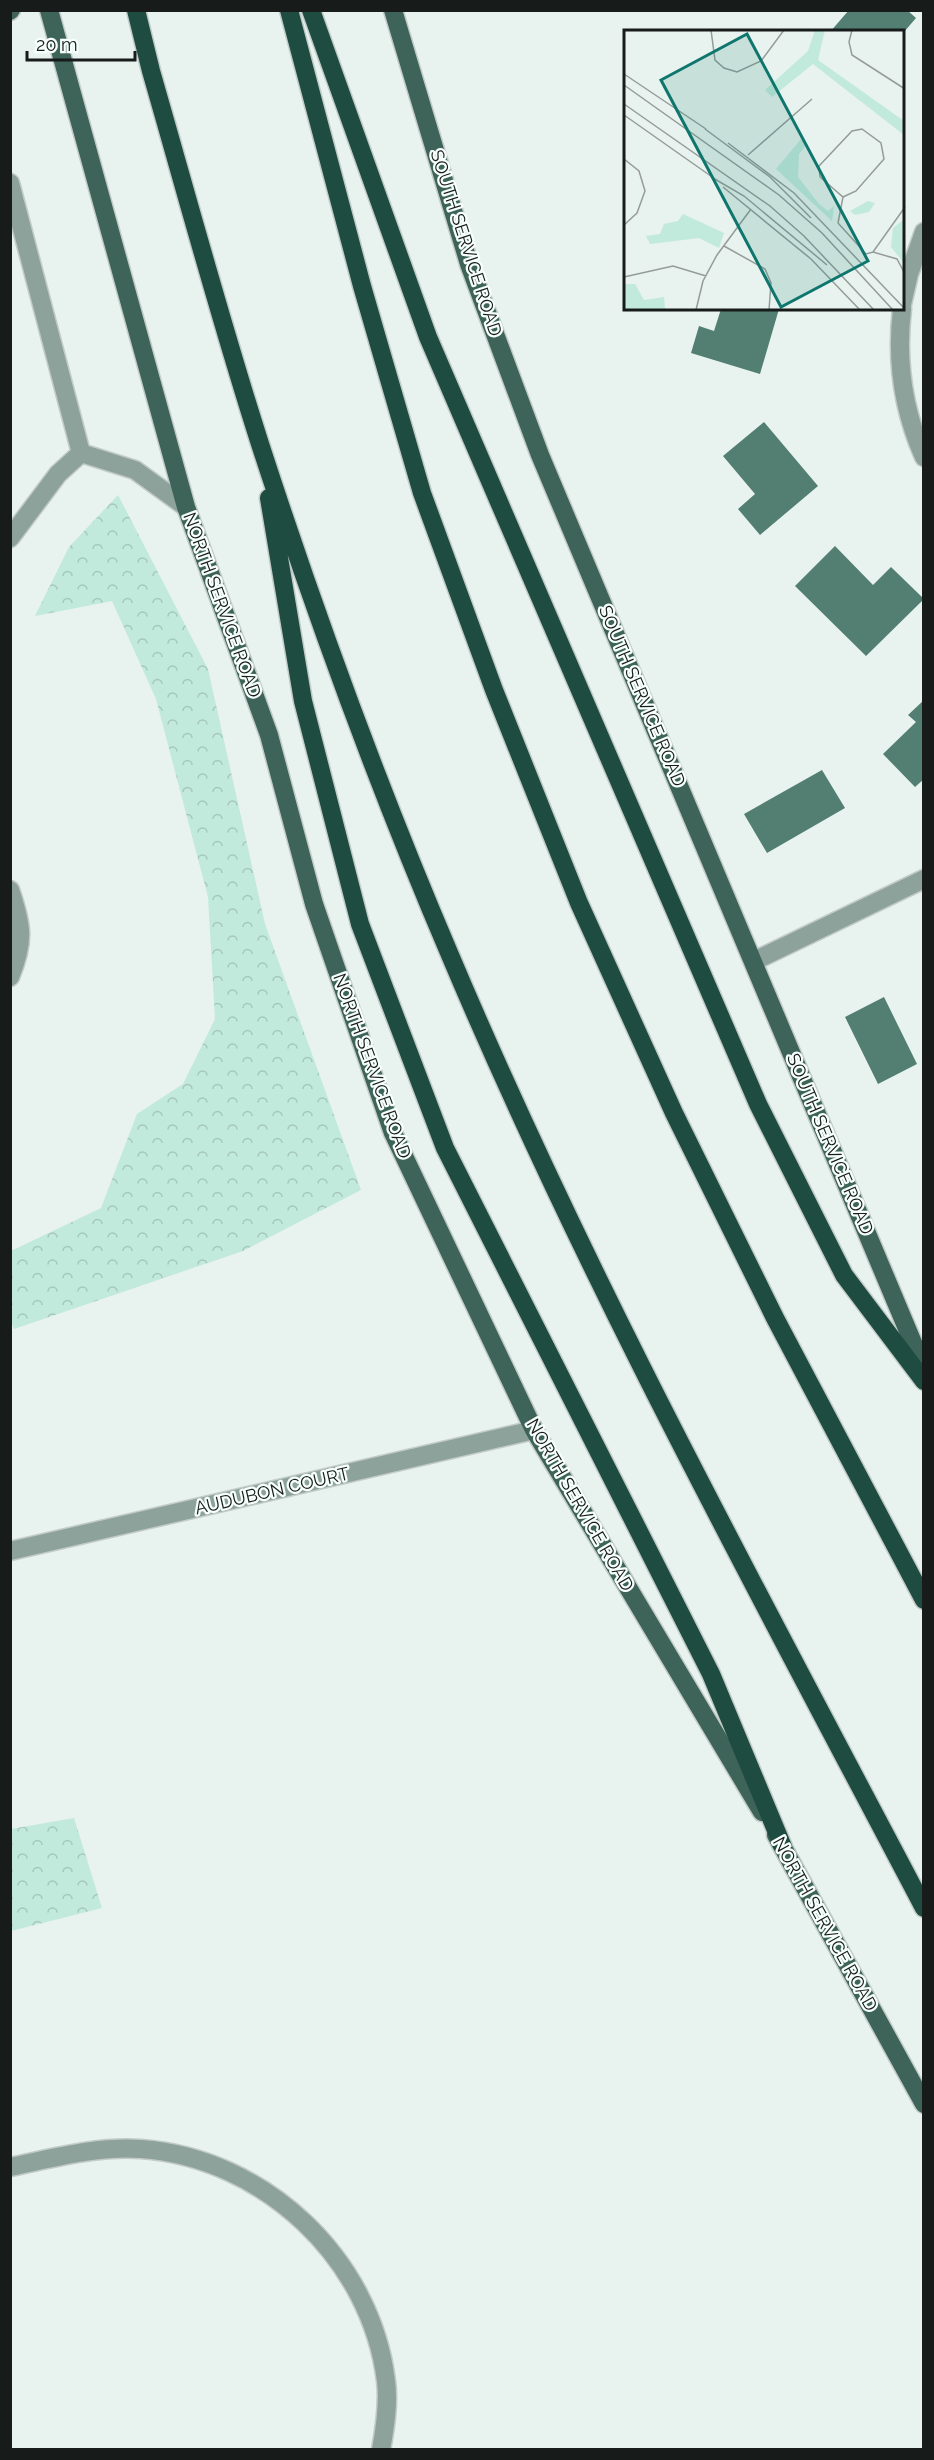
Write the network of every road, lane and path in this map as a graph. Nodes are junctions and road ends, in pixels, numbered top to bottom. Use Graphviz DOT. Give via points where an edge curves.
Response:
graph roads {
  1 [pos="49,10"];
  2 [pos="136,10"];
  3 [pos="288,10"];
  4 [pos="311,10"];
  5 [pos="393,10"];
  6 [pos="10,183"];
  7 [pos="924,232"];
  8 [pos="904,299"];
  9 [pos="902,310"];
  10 [pos="260,443"];
  11 [pos="81,453"];
  12 [pos="924,457"];
  13 [pos="186,507"];
  14 [pos="10,538"];
  15 [pos="924,879"];
  16 [pos="10,890"];
  17 [pos="754,961"];
  18 [pos="10,977"];
  19 [pos="924,1370"];
  20 [pos="924,1381"];
  21 [pos="534,1430"];
  22 [pos="10,1551"];
  23 [pos="924,1600"];
  24 [pos="783,1847"];
  25 [pos="924,1908"];
  26 [pos="924,2104"];
  27 [pos="10,2167"];
  28 [pos="381,2450"];
  1 -- 13 [label="main road, NORTH SERVICE ROAD"];
  2 -- 10 [label="highway" via="150,71"];
  3 -- 23 [label="highway" via="422,493 494,690 579,903 674,1113 775,1318"];
  4 -- 20 [label="highway" via="428,337 758,1104 844,1275"];
  5 -- 17 [label="main road, SOUTH SERVICE ROAD" via="469,264 540,455"];
  6 -- 11 [label="street"];
  7 -- 8 [label="street"];
  9 -- 12 [label="street" via="903,388"];
  10 -- 24 [label="highway" via="303,701 360,924 445,1148 711,1674"];
  10 -- 25 [label="highway" via="365,746 450,955 539,1156 650,1386"];
  11 -- 13 [label="street" via="135,470"];
  11 -- 14 [label="street" via="58,474"];
  13 -- 21 [label="main road, NORTH SERVICE ROAD" via="269,735 314,904 393,1133"];
  15 -- 17 [label="street"];
  16 -- 18 [label="street" via="22,925"];
  17 -- 19 [label="main road, SOUTH SERVICE ROAD"];
  21 -- 22 [label="street, AUDUBON COURT"];
  21 -- 24 [label="main road, NORTH SERVICE ROAD"];
  24 -- 26 [label="main road, NORTH SERVICE ROAD"];
  27 -- 28 [label="street" via="90,2150 144,2149 199,2160 275,2197 335,2255 351,2278 374,2329 387,2384"];
}
